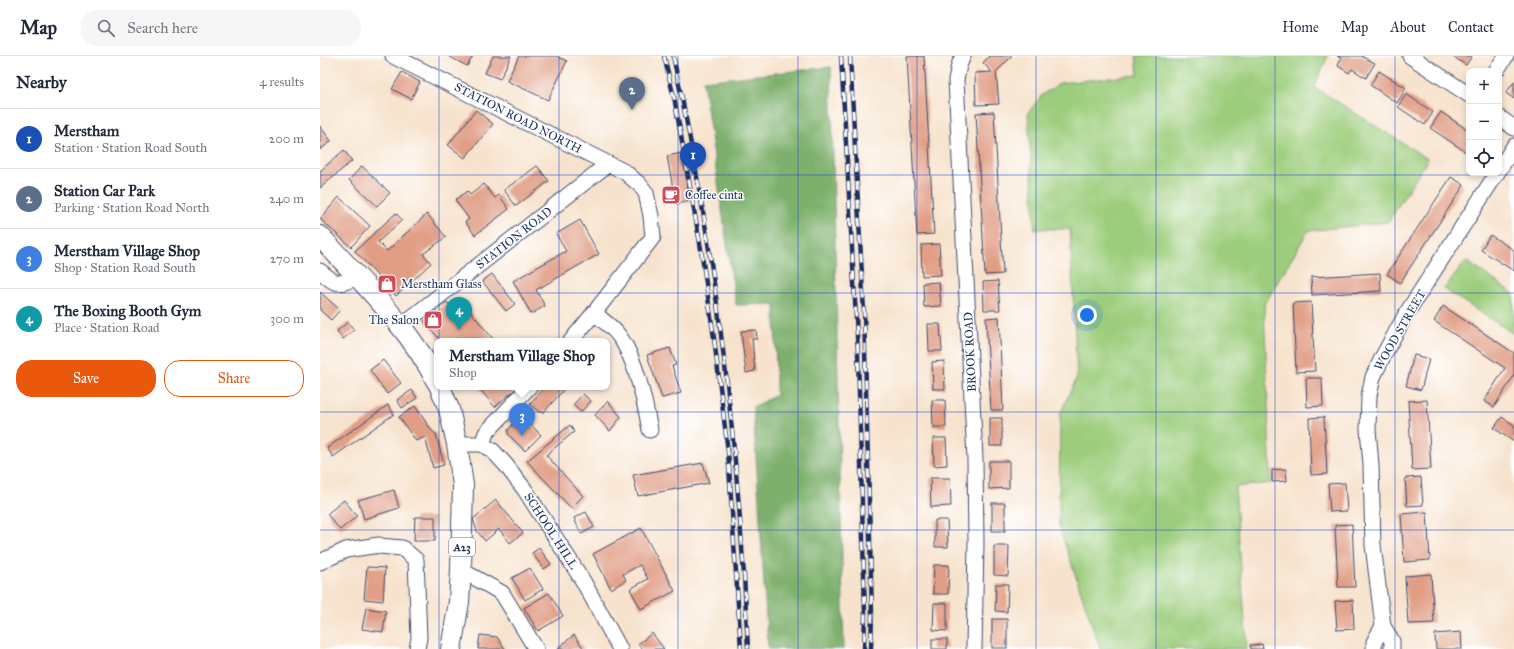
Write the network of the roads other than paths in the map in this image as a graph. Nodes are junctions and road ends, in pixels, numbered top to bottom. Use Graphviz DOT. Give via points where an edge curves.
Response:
graph roads {
  1 [pos="394,56"];
  2 [pos="963,56"];
  3 [pos="1410,56"];
  4 [pos="1506,56"];
  5 [pos="1498,68"];
  6 [pos="1466,93"];
  7 [pos="1502,119"];
  8 [pos="1514,128"];
  9 [pos="1514,146"];
  10 [pos="608,164"];
  11 [pos="1502,165"];
  12 [pos="1495,176"];
  13 [pos="320,236"];
  14 [pos="320,271"];
  15 [pos="357,277"];
  16 [pos="594,313"];
  17 [pos="401,326"];
  18 [pos="573,338"];
  19 [pos="434,376"];
  20 [pos="441,390"];
  21 [pos="525,390"];
  22 [pos="650,430"];
  23 [pos="457,444"];
  24 [pos="482,444"];
  25 [pos="320,562"];
  26 [pos="461,570"];
  27 [pos="1383,626"];
  28 [pos="417,649"];
  29 [pos="451,649"];
  30 [pos="536,649"];
  31 [pos="620,649"];
  32 [pos="974,649"];
  33 [pos="1374,649"];
  34 [pos="1392,649"];
  1 -- 10 [label="street, STATION ROAD NORTH"];
  2 -- 32 [label="street, BROOK ROAD" via="956,80 975,459"];
  3 -- 6 [label="street"];
  4 -- 5 [label="street"];
  7 -- 8 [label="street"];
  9 -- 11 [label="street"];
  10 -- 16 [label="street, STATION ROAD NORTH" via="625,172 645,190 653,237"];
  10 -- 17 [label="street, STATION ROAD"];
  12 -- 27 [label="street, WOOD STREET" via="1406,314 1373,377 1369,396 1368,429 1373,545"];
  13 -- 15 [label="main road"];
  14 -- 15 [label="street" via="335,283"];
  15 -- 17 [label="main road"];
  16 -- 18 [label="street"];
  16 -- 22 [label="street" via="619,336 628,353 646,404"];
  17 -- 19 [label="main road"];
  20 -- 23 [label="main road, A23" via="449,409"];
  21 -- 24 [label="street" via="486,433"];
  23 -- 24 [label="street"];
  23 -- 26 [label="main road, A23" via="463,485"];
  24 -- 31 [label="street, SCHOOL HILL" via="493,450 525,490 583,581"];
  25 -- 28 [label="street" via="346,550 379,546 402,548 416,560 419,638"];
  26 -- 29 [label="main road, A23" via="459,602"];
  26 -- 30 [label="street" via="502,593"];
  27 -- 33 [label="street" via="1374,642"];
  27 -- 34 [label="street, WOOD STREET" via="1392,641"];
}
